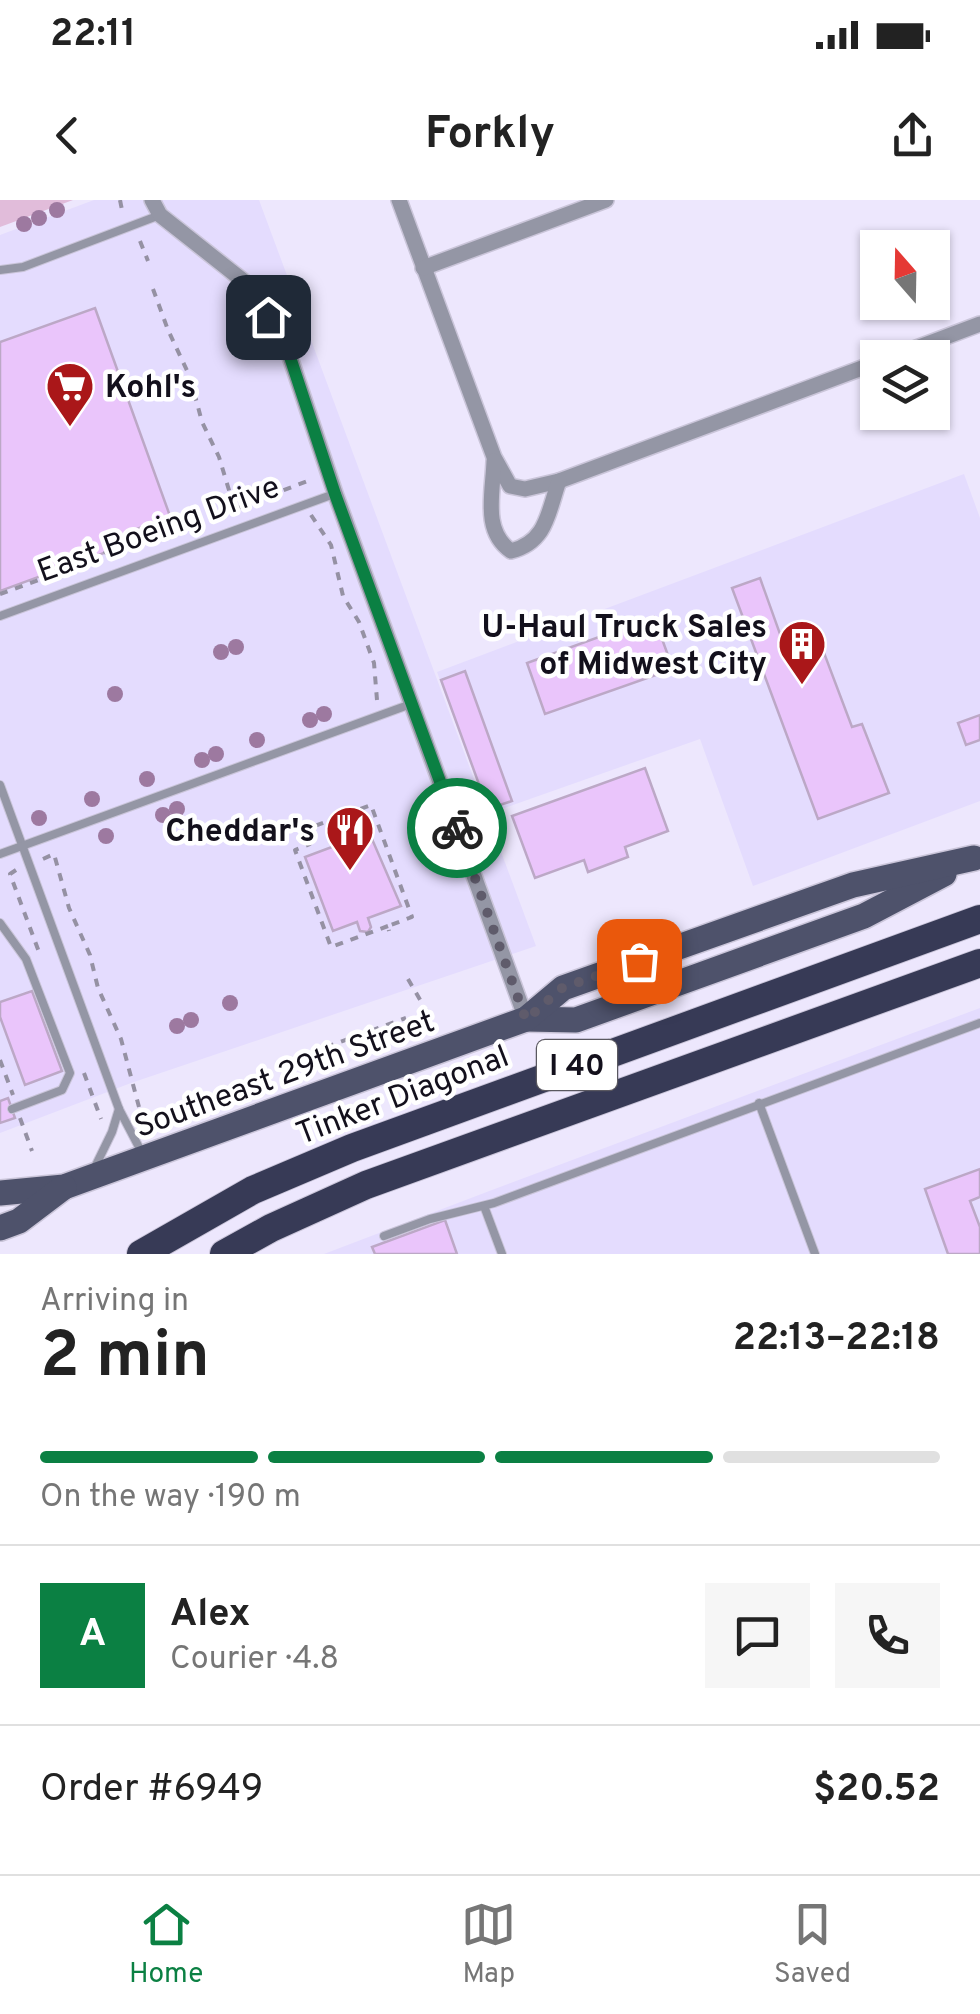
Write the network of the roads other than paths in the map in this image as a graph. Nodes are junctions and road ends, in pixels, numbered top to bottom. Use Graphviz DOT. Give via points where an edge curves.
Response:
graph roads {
  1 [pos="152,200"];
  2 [pos="399,200"];
  3 [pos="606,200"];
  4 [pos="160,215"];
  5 [pos="423,268"];
  6 [pos="0,270"];
  7 [pos="980,324"];
  8 [pos="938,340"];
  9 [pos="860,369"];
  10 [pos="494,457"];
  11 [pos="559,480"];
  12 [pos="335,494"];
  13 [pos="0,616"];
  14 [pos="411,704"];
  15 [pos="0,784"];
  16 [pos="22,845"];
  17 [pos="0,854"];
  18 [pos="977,857"];
  19 [pos="980,918"];
  20 [pos="0,923"];
  21 [pos="980,963"];
  22 [pos="526,1020"];
  23 [pos="980,1023"];
  24 [pos="759,1103"];
  25 [pos="12,1109"];
  26 [pos="119,1109"];
  27 [pos="144,1158"];
  28 [pos="89,1179"];
  29 [pos="64,1188"];
  30 [pos="0,1192"];
  31 [pos="484,1206"];
  32 [pos="0,1228"];
  33 [pos="181,1229"];
  34 [pos="384,1236"];
  35 [pos="125,1254"];
  36 [pos="141,1254"];
  37 [pos="224,1254"];
  38 [pos="502,1254"];
  39 [pos="815,1254"];
  1 -- 4 [label="street"];
  2 -- 5 [label="street"];
  3 -- 5 [label="street"];
  4 -- 6 [label="lane" via="24,268"];
  4 -- 12 [label="street" via="246,284 268,317 290,357"];
  5 -- 10 [label="street"];
  7 -- 8 [label="street"];
  9 -- 11 [label="street"];
  10 -- 11 [label="street" via="510,486"];
  10 -- 11 [label="street" via="492,526 498,543 511,552 530,547 542,532"];
  12 -- 13 [label="lane, East Boeing Drive"];
  12 -- 14 [label="street"];
  14 -- 16 [label="lane"];
  14 -- 22 [label="street"];
  15 -- 16 [label="lane"];
  16 -- 17 [label="lane"];
  16 -- 26 [label="lane"];
  18 -- 22 [label="main road, Southeast 29th Street" via="864,916 576,1020"];
  19 -- 33 [label="highway, Tinker Diagonal / I 40" via="352,1148"];
  20 -- 25 [label="lane" via="26,959 70,1073 62,1090"];
  21 -- 37 [label="highway, I 40" via="366,1185"];
  22 -- 27 [label="main road, Southeast 29th Street"];
  23 -- 24 [label="lane"];
  24 -- 31 [label="lane"];
  24 -- 39 [label="lane"];
  26 -- 27 [label="lane"];
  26 -- 28 [label="lane"];
  27 -- 28 [label="main road, Southeast 29th Street"];
  28 -- 29 [label="main road, Southeast 29th Street"];
  29 -- 30 [label="main road, Southeast 29th Street"];
  29 -- 32 [label="main road, Southeast 29th Street"];
  31 -- 34 [label="lane"];
  31 -- 38 [label="lane"];
  33 -- 35 [label="highway"];
  33 -- 36 [label="highway, Tinker Diagonal / I 40"];
}
